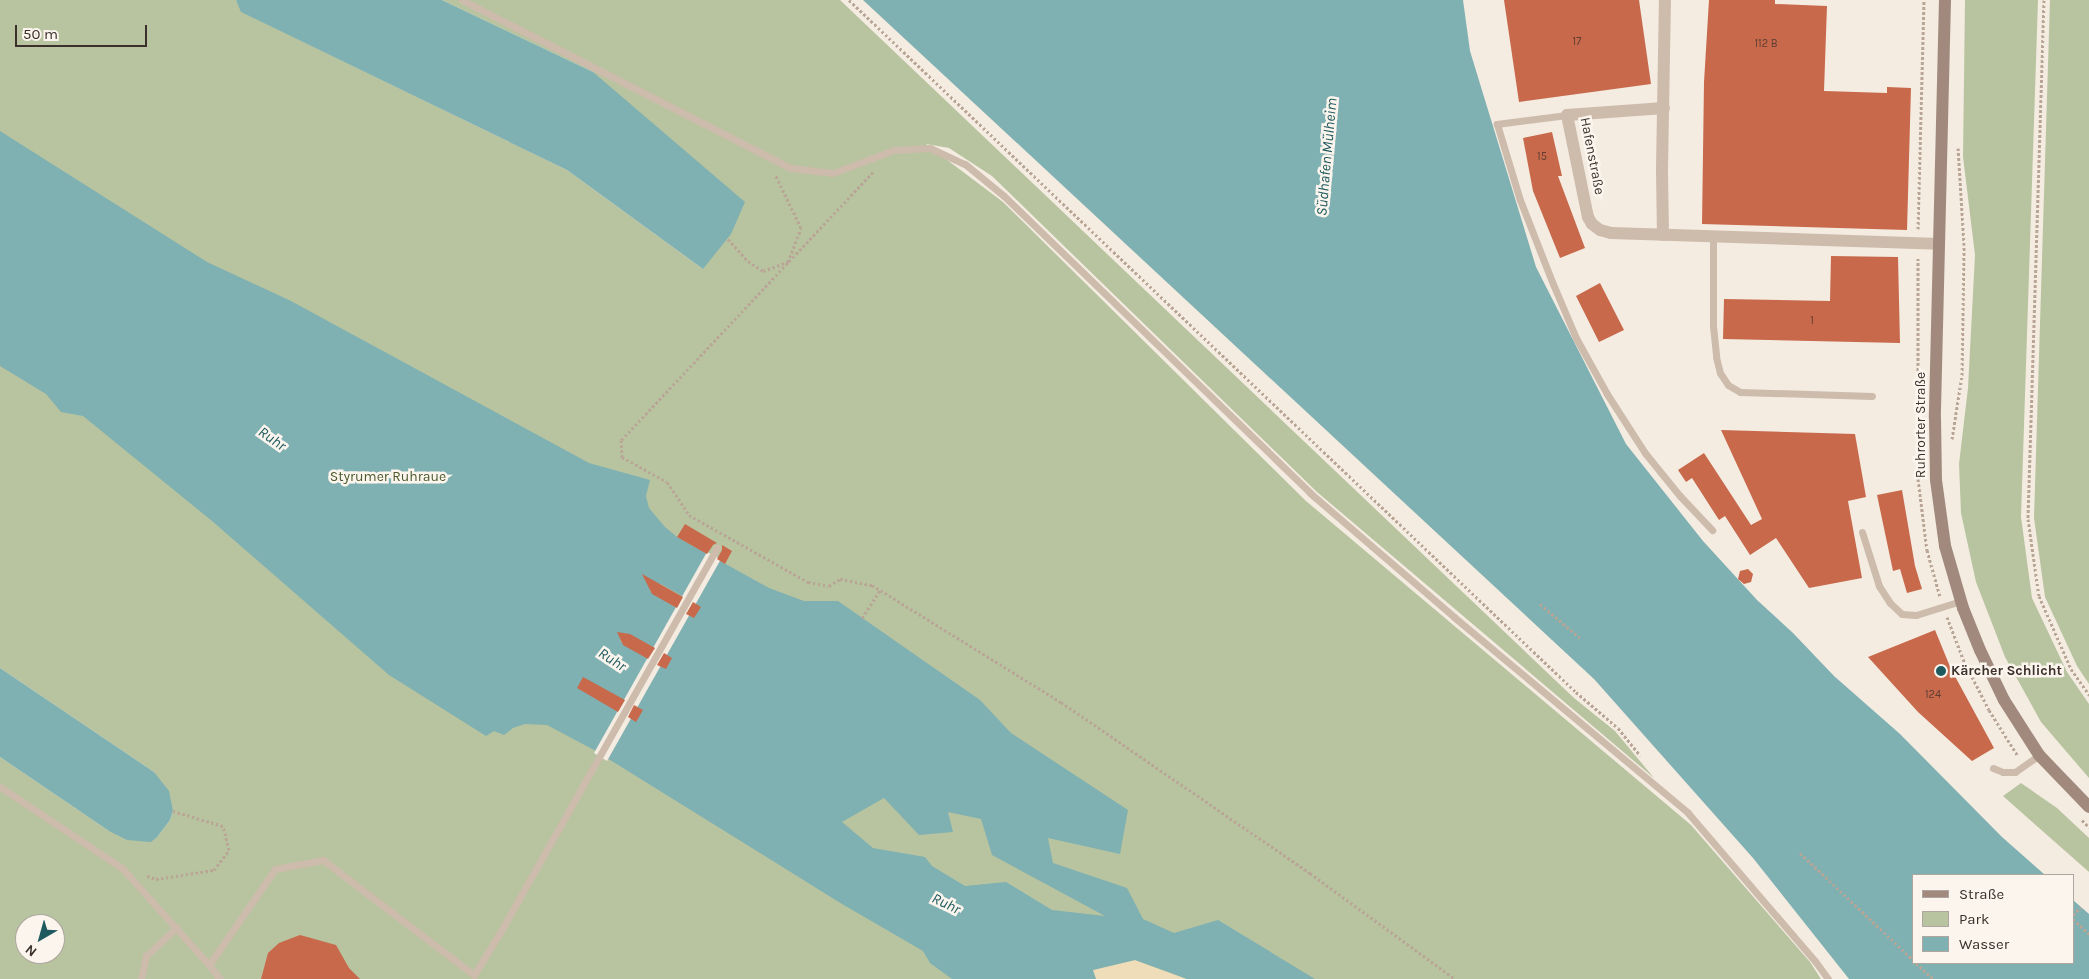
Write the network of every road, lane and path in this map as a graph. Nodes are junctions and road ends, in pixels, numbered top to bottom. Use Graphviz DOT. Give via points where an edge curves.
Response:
graph roads {
  1 [pos="462,0"];
  2 [pos="849,0"];
  3 [pos="1665,0"];
  4 [pos="1945,0"];
  5 [pos="2044,0"];
  6 [pos="1664,108"];
  7 [pos="1567,115"];
  8 [pos="1958,140"];
  9 [pos="766,155"];
  10 [pos="874,171"];
  11 [pos="1663,235"];
  12 [pos="1713,237"];
  13 [pos="728,239"];
  14 [pos="1939,244"];
  15 [pos="788,262"];
  16 [pos="1872,396"];
  17 [pos="1951,441"];
  18 [pos="1712,530"];
  19 [pos="1862,532"];
  20 [pos="717,548"];
  21 [pos="880,590"];
  22 [pos="1961,601"];
  23 [pos="1540,604"];
  24 [pos="862,618"];
  25 [pos="1580,638"];
  26 [pos="2089,695"];
  27 [pos="2040,754"];
  28 [pos="1643,759"];
  29 [pos="1993,768"];
  30 [pos="0,787"];
  31 [pos="2089,807"];
  32 [pos="173,812"];
  33 [pos="1800,853"];
  34 [pos="122,868"];
  35 [pos="2081,906"];
  36 [pos="2074,914"];
  37 [pos="2074,920"];
  38 [pos="177,927"];
  39 [pos="2089,934"];
  40 [pos="1912,959"];
  41 [pos="1917,964"];
  42 [pos="209,965"];
  43 [pos="141,979"];
  44 [pos="220,979"];
  45 [pos="1456,979"];
  46 [pos="1828,979"];
  47 [pos="1933,979"];
  1 -- 9 [label="lane"];
  2 -- 28 [label="path" via="1618,728"];
  3 -- 6 [label="street"];
  4 -- 14 [label="main road, Ruhrorter Straße"];
  5 -- 26 [label="path" via="2028,519 2039,596 2071,669"];
  6 -- 7 [label="street, Hafenstraße"];
  6 -- 11 [label="street"];
  7 -- 11 [label="street, Hafenstraße" via="1592,224 1611,233"];
  7 -- 18 [label="lane" via="1497,124 1520,200 1576,338 1607,394 1645,453"];
  8 -- 17 [label="path" via="1964,245 1962,375"];
  9 -- 15 [label="path" via="801,228"];
  9 -- 46 [label="lane" via="791,168 833,173 894,150 930,148 965,164 1004,196 1310,493 1688,813"];
  10 -- 15 [label="path"];
  11 -- 12 [label="street, Hafenstraße"];
  12 -- 14 [label="street, Hafenstraße"];
  12 -- 16 [label="lane" via="1716,357 1720,373 1728,385 1740,392"];
  13 -- 15 [label="path" via="748,261 763,271"];
  14 -- 22 [label="main road, Ruhrorter Straße" via="1934,418 1936,480 1945,546"];
  15 -- 21 [label="path" via="621,440 622,456 666,482 689,515 808,582 829,586 840,579 872,585"];
  19 -- 22 [label="lane" via="1879,586 1902,614 1916,616"];
  20 -- 42 [label="lane" via="474,975 323,860 276,869"];
  21 -- 24 [label="path"];
  21 -- 45 [label="path" via="1061,702 1310,873"];
  22 -- 27 [label="main road, Ruhrorter Straße" via="2004,700"];
  23 -- 25 [label="path"];
  27 -- 29 [label="lane" via="2015,772"];
  27 -- 31 [label="main road, Ruhrorter Straße"];
  30 -- 34 [label="lane"];
  32 -- 34 [label="path" via="223,826 228,850 214,870 156,879"];
  33 -- 40 [label="path"];
  34 -- 38 [label="lane"];
  35 -- 36 [label="path"];
  37 -- 39 [label="path"];
  38 -- 42 [label="lane"];
  38 -- 43 [label="lane" via="146,956"];
  41 -- 47 [label="path"];
  42 -- 44 [label="lane"];
}
